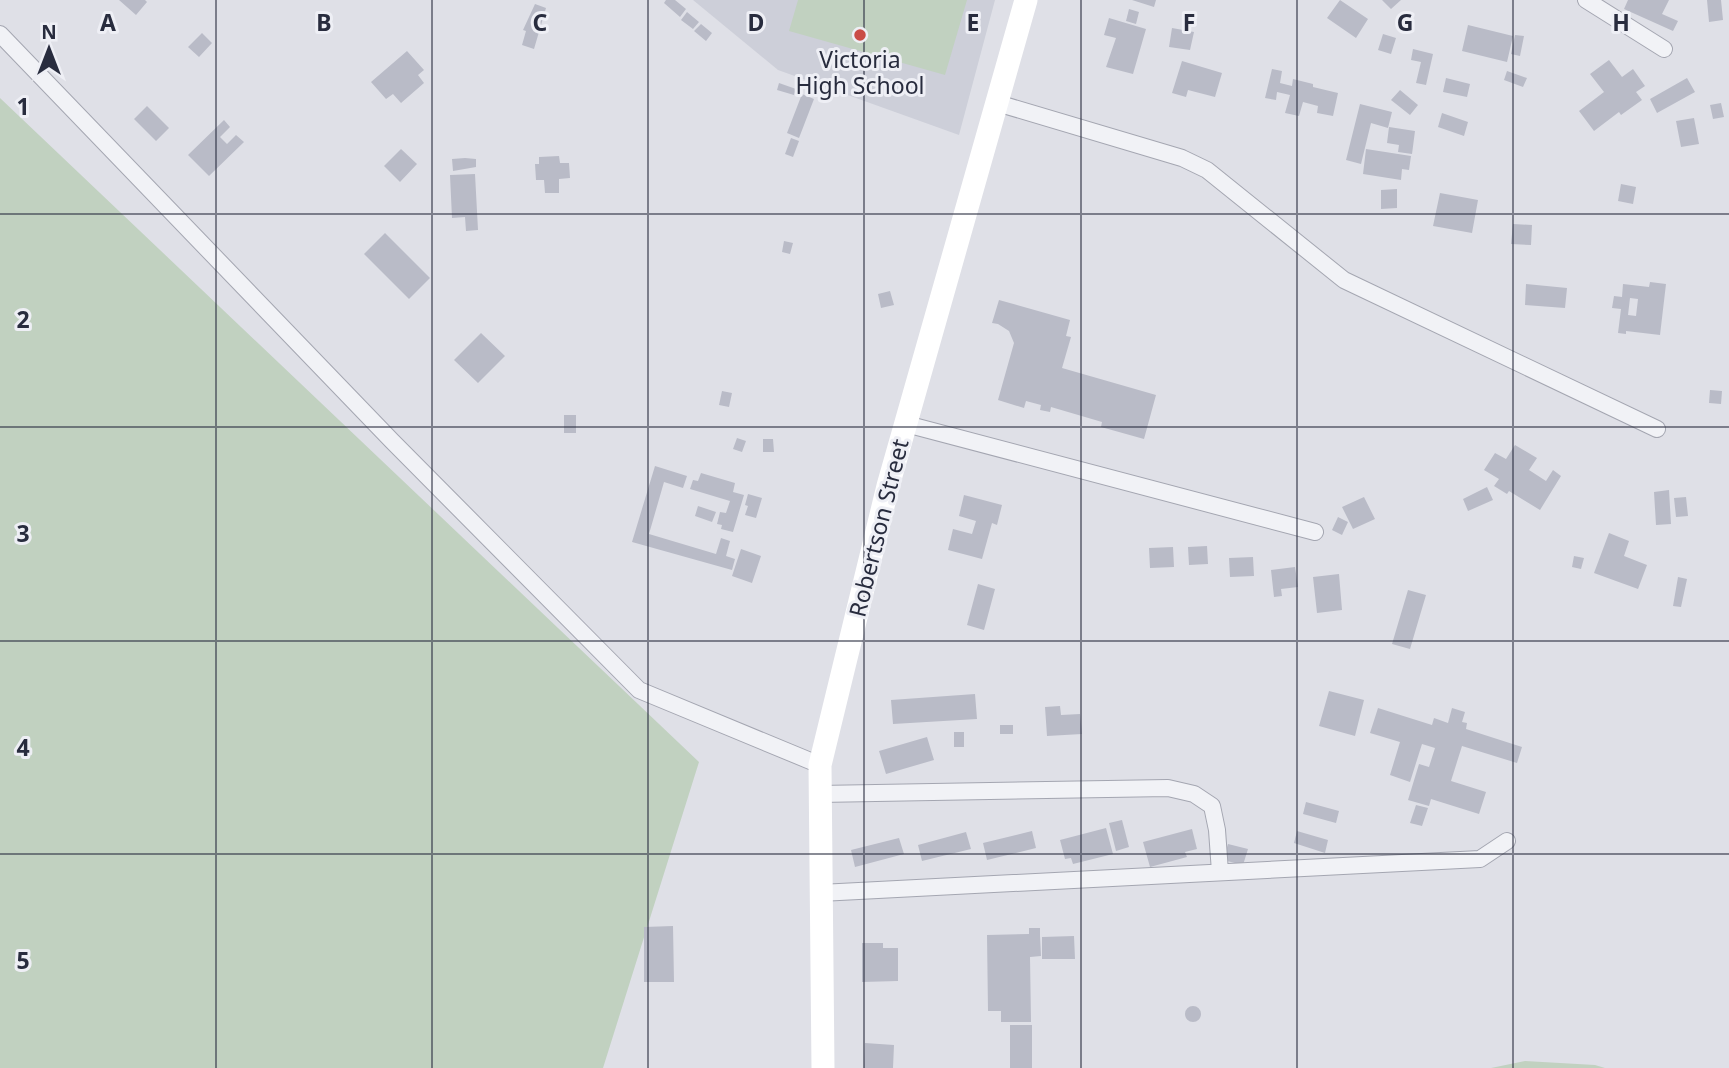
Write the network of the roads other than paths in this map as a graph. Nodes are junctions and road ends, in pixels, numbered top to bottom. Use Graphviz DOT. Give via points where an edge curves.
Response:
graph roads {
  1 [pos="1026,0"];
  2 [pos="1586,0"];
  3 [pos="0,34"];
  4 [pos="1664,49"];
  5 [pos="998,103"];
  6 [pos="906,425"];
  7 [pos="1657,429"];
  8 [pos="1315,532"];
  9 [pos="820,765"];
  10 [pos="818,794"];
  11 [pos="1507,841"];
  12 [pos="1220,872"];
  13 [pos="820,893"];
  14 [pos="823,1068"];
  1 -- 5 [label="street, Robertson Street"];
  2 -- 4 [label="street"];
  3 -- 9 [label="street" via="639,690"];
  5 -- 6 [label="street, Robertson Street"];
  5 -- 7 [label="street" via="1182,158 1207,170 1343,280"];
  6 -- 8 [label="street"];
  6 -- 9 [label="street, Robertson Street"];
  9 -- 10 [label="street, Robertson Street"];
  10 -- 12 [label="street" via="1168,788 1194,794 1212,806"];
  10 -- 13 [label="street, Robertson Street"];
  11 -- 12 [label="street" via="1480,859"];
  12 -- 13 [label="street"];
  13 -- 14 [label="street, Robertson Street"];
}
